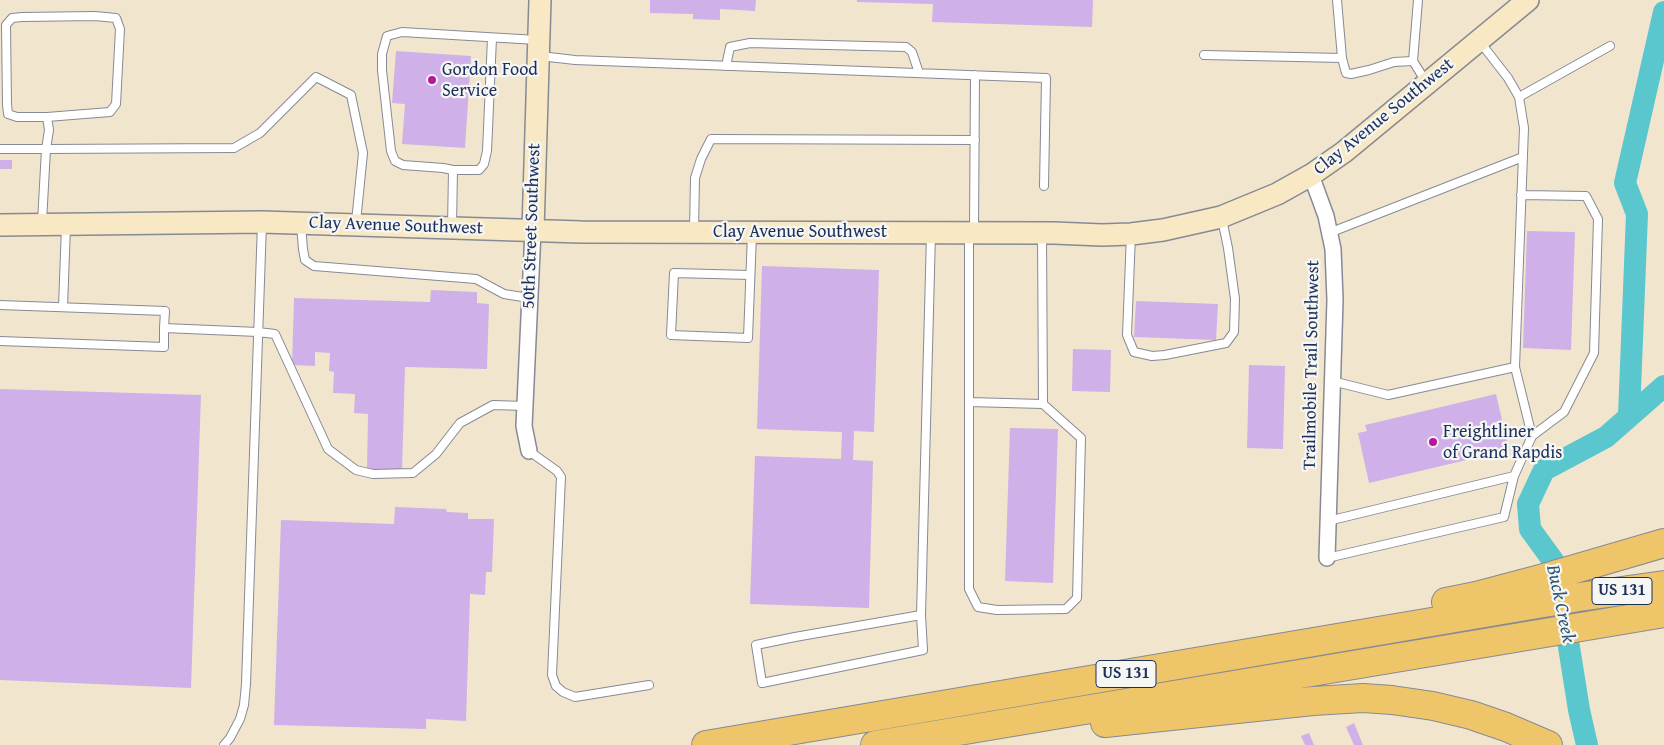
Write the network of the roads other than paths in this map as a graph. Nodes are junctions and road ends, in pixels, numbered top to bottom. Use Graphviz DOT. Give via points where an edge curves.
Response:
graph roads {
  1 [pos="540,0"];
  2 [pos="1337,0"];
  3 [pos="1418,0"];
  4 [pos="1528,0"];
  5 [pos="492,38"];
  6 [pos="1478,40"];
  7 [pos="1610,46"];
  8 [pos="539,48"];
  9 [pos="1204,55"];
  10 [pos="1342,58"];
  11 [pos="1414,61"];
  12 [pos="726,66"];
  13 [pos="919,73"];
  14 [pos="975,75"];
  15 [pos="1427,84"];
  16 [pos="1519,97"];
  17 [pos="47,117"];
  18 [pos="975,140"];
  19 [pos="0,149"];
  20 [pos="46,149"];
  21 [pos="1523,157"];
  22 [pos="452,170"];
  23 [pos="1311,175"];
  24 [pos="1044,186"];
  25 [pos="1521,195"];
  26 [pos="1221,217"];
  27 [pos="262,222"];
  28 [pos="301,223"];
  29 [pos="42,224"];
  30 [pos="66,224"];
  31 [pos="356,224"];
  32 [pos="0,225"];
  33 [pos="452,227"];
  34 [pos="533,230"];
  35 [pos="694,232"];
  36 [pos="752,232"];
  37 [pos="932,232"];
  38 [pos="971,232"];
  39 [pos="1042,232"];
  40 [pos="1329,233"];
  41 [pos="1131,234"];
  42 [pos="750,275"];
  43 [pos="530,298"];
  44 [pos="0,305"];
  45 [pos="63,307"];
  46 [pos="164,328"];
  47 [pos="258,332"];
  48 [pos="0,341"];
  49 [pos="1515,367"];
  50 [pos="1332,381"];
  51 [pos="968,402"];
  52 [pos="1043,404"];
  53 [pos="525,406"];
  54 [pos="1532,436"];
  55 [pos="529,451"];
  56 [pos="1514,476"];
  57 [pos="1328,521"];
  58 [pos="1664,543"];
  59 [pos="1327,558"];
  60 [pos="1664,585"];
  61 [pos="1545,591"];
  62 [pos="1664,613"];
  63 [pos="921,615"];
  64 [pos="648,685"];
  65 [pos="224,745"];
  66 [pos="706,745"];
  67 [pos="875,745"];
  68 [pos="887,745"];
  69 [pos="1548,745"];
  1 -- 8 [label="street, 50th Street Southwest"];
  2 -- 10 [label="lane"];
  3 -- 11 [label="lane"];
  4 -- 6 [label="street, Clay Avenue Southwest"];
  5 -- 8 [label="lane"];
  5 -- 22 [label="lane" via="484,164 479,170"];
  5 -- 22 [label="lane" via="402,32 387,36 382,70 395,161 403,165"];
  6 -- 15 [label="street, Clay Avenue Southwest"];
  6 -- 16 [label="lane"];
  7 -- 16 [label="lane"];
  8 -- 12 [label="lane" via="575,60"];
  8 -- 34 [label="street, 50th Street Southwest"];
  9 -- 10 [label="lane"];
  10 -- 11 [label="lane" via="1346,73 1351,74 1394,62"];
  11 -- 15 [label="lane"];
  12 -- 13 [label="lane"];
  12 -- 13 [label="lane" via="730,47 750,42 906,47 912,52"];
  13 -- 14 [label="lane"];
  14 -- 18 [label="lane"];
  14 -- 24 [label="lane" via="1046,78"];
  15 -- 23 [label="street, Clay Avenue Southwest"];
  16 -- 21 [label="lane" via="1524,128"];
  17 -- 17 [label="lane" via="8,114 6,25 12,18 22,17 116,18 120,30 116,104 110,112"];
  17 -- 20 [label="lane"];
  18 -- 35 [label="lane" via="711,140 696,178"];
  18 -- 38 [label="lane"];
  19 -- 20 [label="lane"];
  20 -- 29 [label="lane"];
  20 -- 31 [label="lane" via="234,148 260,134 316,78 351,95 363,153"];
  21 -- 25 [label="lane"];
  21 -- 40 [label="lane"];
  22 -- 33 [label="lane"];
  23 -- 26 [label="street, Clay Avenue Southwest" via="1277,194"];
  23 -- 40 [label="street, Trailmobile Trail Southwest"];
  25 -- 49 [label="lane"];
  25 -- 54 [label="lane" via="1586,196 1598,218 1594,353 1564,412"];
  26 -- 41 [label="street, Clay Avenue Southwest"];
  26 -- 41 [label="lane" via="1235,299 1234,332 1226,343 1165,356 1134,352 1127,335"];
  27 -- 28 [label="street, Clay Avenue Southwest"];
  27 -- 30 [label="street, Clay Avenue Southwest"];
  27 -- 47 [label="lane"];
  28 -- 31 [label="street, Clay Avenue Southwest"];
  28 -- 43 [label="lane" via="306,260 314,266 476,280 504,294"];
  29 -- 30 [label="street, Clay Avenue Southwest"];
  29 -- 32 [label="street, Clay Avenue Southwest"];
  30 -- 45 [label="lane"];
  31 -- 33 [label="street, Clay Avenue Southwest"];
  33 -- 34 [label="street, Clay Avenue Southwest"];
  34 -- 35 [label="street, Clay Avenue Southwest"];
  34 -- 43 [label="street, 50th Street Southwest"];
  35 -- 36 [label="street, Clay Avenue Southwest"];
  36 -- 37 [label="street, Clay Avenue Southwest"];
  36 -- 42 [label="lane"];
  37 -- 38 [label="street, Clay Avenue Southwest"];
  37 -- 63 [label="lane"];
  38 -- 39 [label="street, Clay Avenue Southwest"];
  38 -- 51 [label="lane"];
  39 -- 41 [label="street, Clay Avenue Southwest"];
  39 -- 52 [label="lane"];
  40 -- 50 [label="street, Trailmobile Trail Southwest" via="1333,249 1335,300"];
  42 -- 42 [label="lane" via="748,338 671,336 674,273"];
  43 -- 53 [label="street, 50th Street Southwest"];
  44 -- 45 [label="lane"];
  45 -- 46 [label="lane" via="165,311"];
  46 -- 47 [label="lane"];
  46 -- 48 [label="lane" via="164,347"];
  47 -- 53 [label="lane" via="274,334 328,449 356,470 373,474 413,473 436,454 460,423 493,405"];
  47 -- 65 [label="lane" via="246,684 240,719"];
  49 -- 50 [label="lane" via="1388,395"];
  49 -- 54 [label="lane"];
  50 -- 57 [label="street, Trailmobile Trail Southwest"];
  51 -- 52 [label="lane"];
  51 -- 52 [label="lane" via="969,589 978,607 1066,610 1077,598 1081,438"];
  53 -- 55 [label="street, 50th Street Southwest" via="524,426"];
  54 -- 56 [label="lane"];
  55 -- 64 [label="lane" via="561,478 552,675 556,686 575,697"];
  56 -- 57 [label="lane"];
  56 -- 59 [label="lane" via="1504,517"];
  57 -- 59 [label="street, Trailmobile Trail Southwest"];
  58 -- 61 [label="highway" via="1574,570"];
  60 -- 61 [label="highway, US 131" via="1580,598"];
  61 -- 66 [label="highway" via="1476,596 1223,645 1037,688"];
  62 -- 67 [label="highway, US 131"];
  63 -- 63 [label="lane" via="756,645 762,683 923,650"];
  68 -- 69 [label="highway" via="1295,702 1363,698 1459,712 1506,726"];
}
